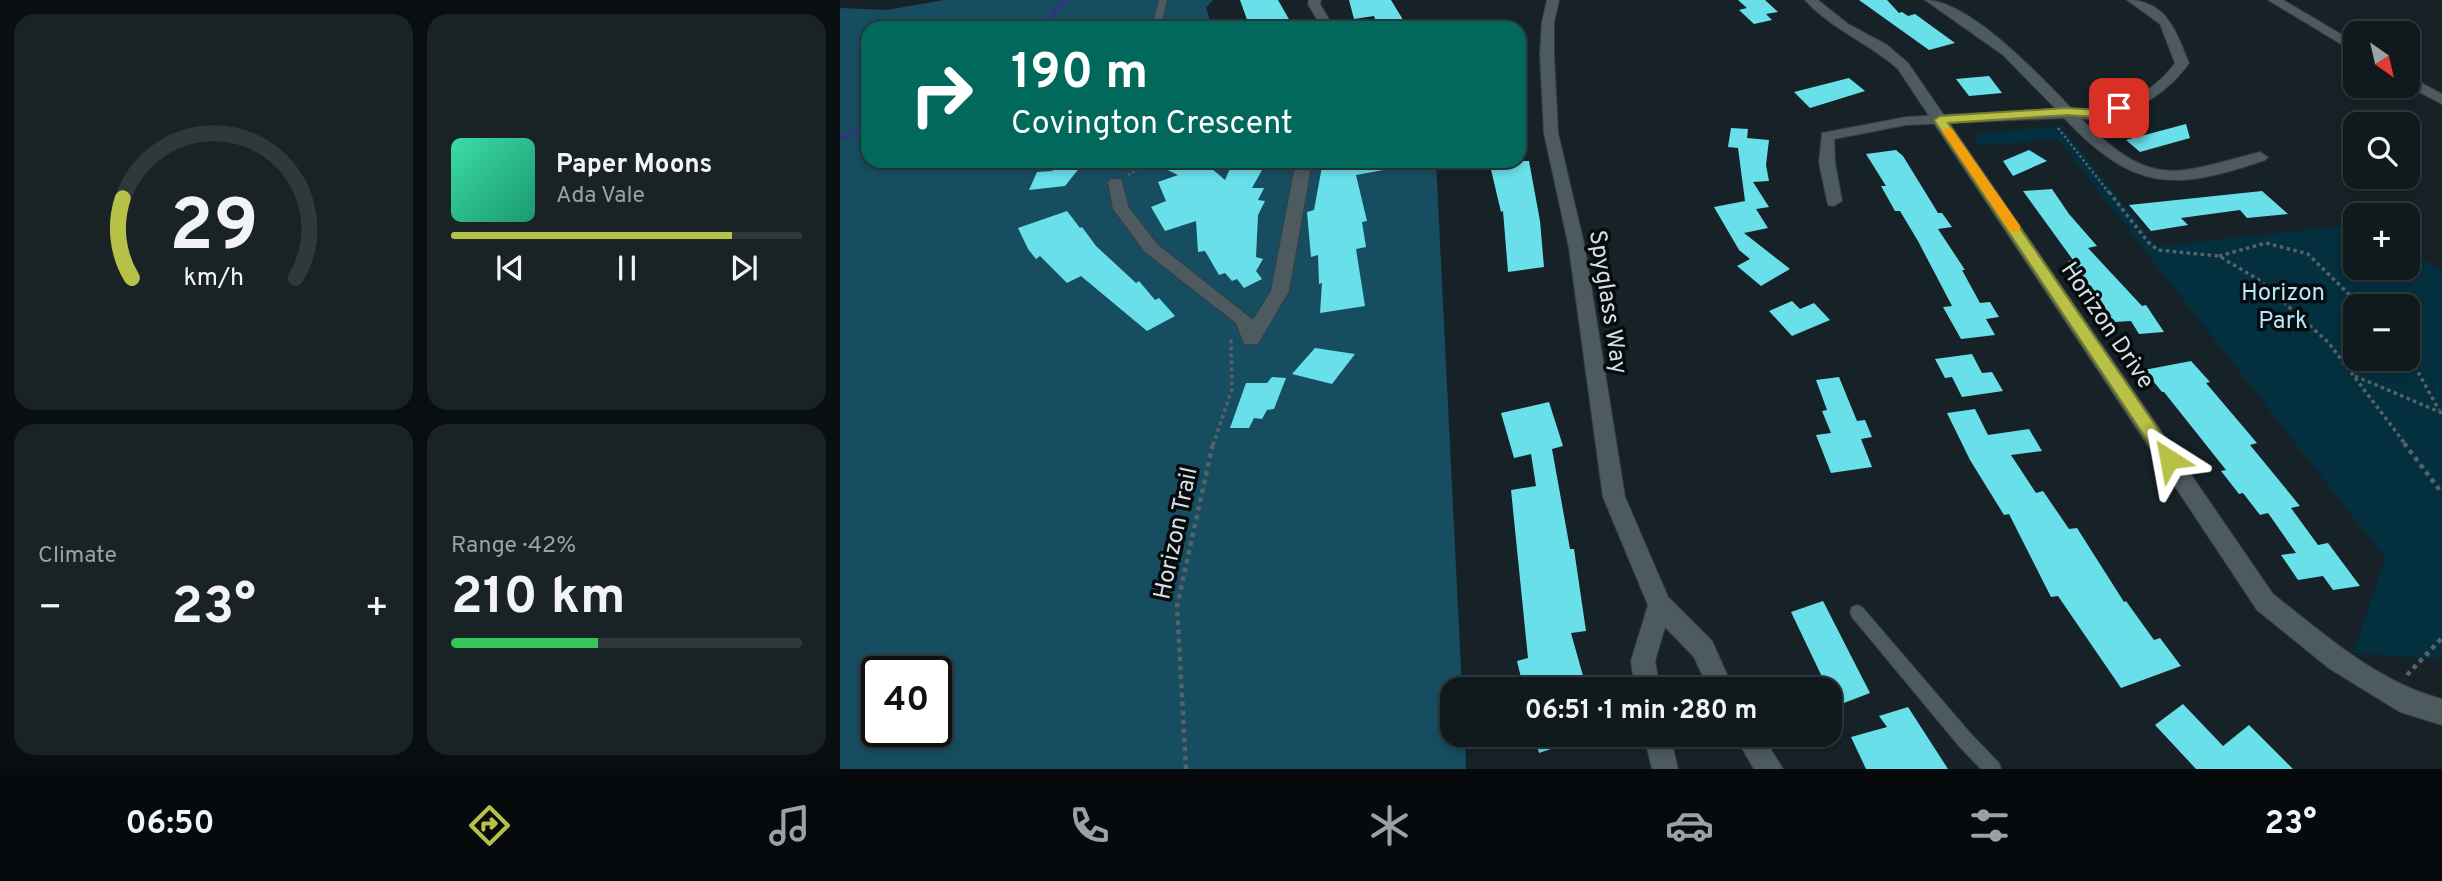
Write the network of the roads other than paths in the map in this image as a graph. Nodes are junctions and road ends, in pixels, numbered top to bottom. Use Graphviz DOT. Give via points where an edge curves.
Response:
graph roads {
  1 [pos="1163,0"];
  2 [pos="1315,0"];
  3 [pos="1553,0"];
  4 [pos="1811,0"];
  5 [pos="1931,0"];
  6 [pos="2133,0"];
  7 [pos="2149,0"];
  8 [pos="2274,0"];
  9 [pos="1158,21"];
  10 [pos="1324,21"];
  11 [pos="2166,22"];
  12 [pos="2343,41"];
  13 [pos="2420,87"];
  14 [pos="2442,100"];
  15 [pos="2067,112"];
  16 [pos="1940,120"];
  17 [pos="2260,157"];
  18 [pos="1303,168"];
  19 [pos="1116,182"];
  20 [pos="1834,201"];
  21 [pos="1660,605"];
  22 [pos="1857,612"];
  23 [pos="1646,677"];
  24 [pos="1716,677"];
  25 [pos="2442,712"];
  26 [pos="1660,747"];
  27 [pos="1755,747"];
  28 [pos="1665,769"];
  29 [pos="1770,769"];
  30 [pos="1993,769"];
  1 -- 9 [label="lane"];
  2 -- 10 [label="street"];
  3 -- 21 [label="street, Spyglass Way" via="1547,44 1551,134 1577,248 1614,497"];
  4 -- 16 [label="street, Horizon Drive" via="1903,66"];
  5 -- 15 [label="street" via="1992,38"];
  6 -- 11 [label="street"];
  7 -- 11 [label="street"];
  8 -- 12 [label="street"];
  11 -- 15 [label="street" via="2182,63 2169,84 2138,102 2099,114"];
  13 -- 14 [label="street"];
  15 -- 16 [label="street"];
  15 -- 17 [label="street" via="2113,156 2141,172 2177,175 2227,169"];
  16 -- 20 [label="street" via="1827,136 1826,163"];
  16 -- 25 [label="street, Horizon Drive" via="2264,602 2339,661 2409,703"];
  18 -- 19 [label="street" via="1280,291 1251,339 1244,320 1151,248 1121,209"];
  21 -- 23 [label="street" via="1643,661"];
  21 -- 24 [label="street" via="1703,649"];
  22 -- 30 [label="lane"];
  26 -- 28 [label="street"];
  27 -- 29 [label="street"];
}
